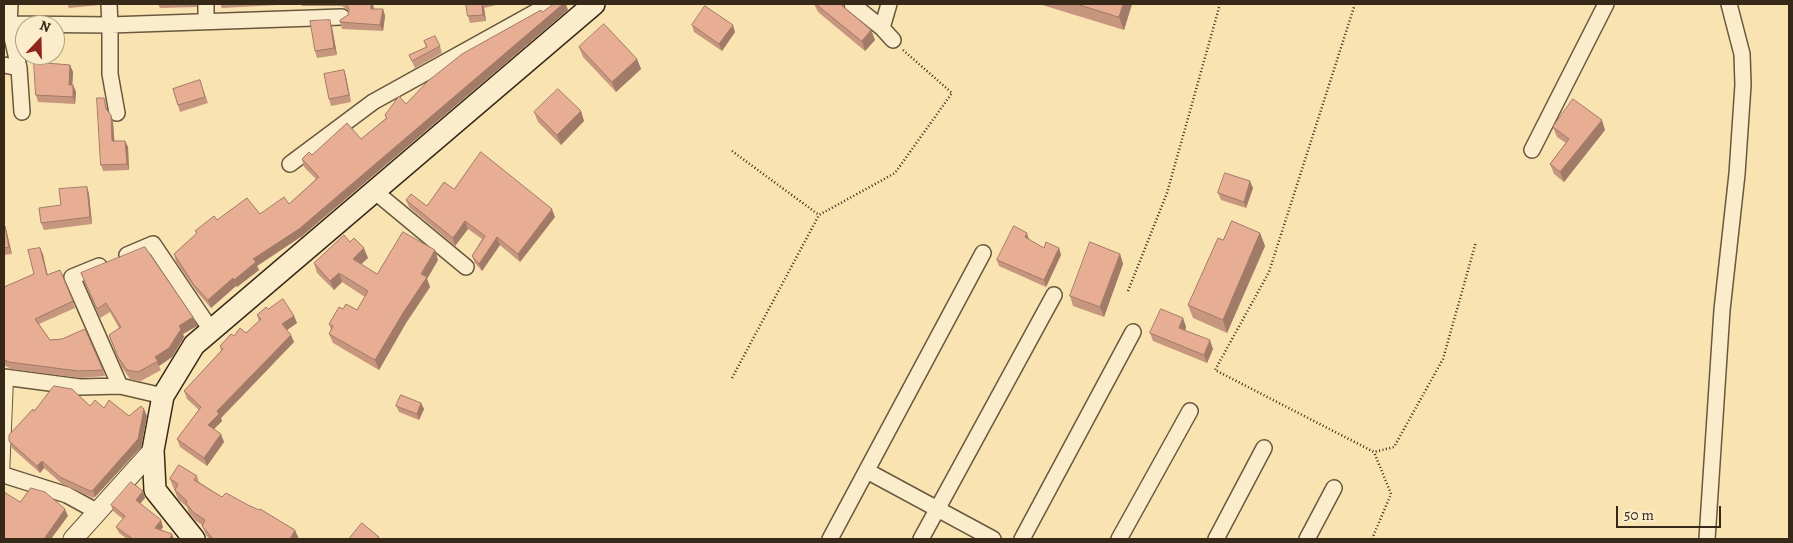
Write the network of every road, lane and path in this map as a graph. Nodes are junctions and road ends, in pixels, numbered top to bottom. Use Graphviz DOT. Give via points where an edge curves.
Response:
graph roads {
  1 [pos="10,4"];
  2 [pos="110,4"];
  3 [pos="206,4"];
  4 [pos="550,4"];
  5 [pos="594,4"];
  6 [pos="852,4"];
  7 [pos="889,4"];
  8 [pos="1220,4"];
  9 [pos="1355,4"];
  10 [pos="1606,4"];
  11 [pos="1729,4"];
  12 [pos="291,11"];
  13 [pos="342,17"];
  14 [pos="206,20"];
  15 [pos="7,24"];
  16 [pos="110,25"];
  17 [pos="882,28"];
  18 [pos="893,40"];
  19 [pos="4,65"];
  20 [pos="19,68"];
  21 [pos="22,112"];
  22 [pos="117,113"];
  23 [pos="1532,150"];
  24 [pos="732,151"];
  25 [pos="290,164"];
  26 [pos="373,190"];
  27 [pos="819,215"];
  28 [pos="1476,242"];
  29 [pos="983,253"];
  30 [pos="466,267"];
  31 [pos="1128,291"];
  32 [pos="1054,295"];
  33 [pos="211,330"];
  34 [pos="1132,332"];
  35 [pos="6,378"];
  36 [pos="732,378"];
  37 [pos="120,386"];
  38 [pos="163,396"];
  39 [pos="1190,411"];
  40 [pos="1264,448"];
  41 [pos="153,450"];
  42 [pos="1374,452"];
  43 [pos="867,471"];
  44 [pos="4,475"];
  45 [pos="1334,488"];
  46 [pos="938,510"];
  47 [pos="98,512"];
  48 [pos="74,539"];
  49 [pos="194,539"];
  50 [pos="830,539"];
  51 [pos="922,539"];
  52 [pos="993,539"];
  53 [pos="1022,539"];
  54 [pos="1120,539"];
  55 [pos="1216,539"];
  56 [pos="1306,539"];
  57 [pos="1372,539"];
  58 [pos="1707,539"];
  1 -- 15 [label="street"];
  2 -- 16 [label="street"];
  3 -- 14 [label="street"];
  4 -- 25 [label="street" via="373,102"];
  5 -- 26 [label="main road"];
  6 -- 17 [label="street"];
  7 -- 17 [label="street"];
  8 -- 31 [label="path" via="1167,193"];
  9 -- 42 [label="path" via="1270,272 1215,370"];
  10 -- 23 [label="street"];
  11 -- 58 [label="street" via="1742,54 1743,85 1738,174 1722,310"];
  12 -- 13 [label="street"];
  12 -- 14 [label="street"];
  14 -- 16 [label="street"];
  15 -- 16 [label="street"];
  15 -- 20 [label="street"];
  16 -- 22 [label="street" via="110,74"];
  17 -- 18 [label="street"];
  18 -- 27 [label="path" via="952,93 895,173"];
  19 -- 20 [label="street"];
  20 -- 21 [label="street"];
  24 -- 27 [label="path"];
  26 -- 30 [label="street"];
  26 -- 33 [label="main road"];
  27 -- 36 [label="path"];
  28 -- 42 [label="path" via="1443,359 1394,447"];
  29 -- 43 [label="street"];
  32 -- 46 [label="street"];
  33 -- 37 [label="street" via="153,244 72,277"];
  33 -- 38 [label="main road" via="194,345"];
  34 -- 53 [label="street"];
  35 -- 37 [label="street" via="80,387"];
  35 -- 44 [label="lane"];
  37 -- 38 [label="street"];
  38 -- 41 [label="main road"];
  39 -- 54 [label="street"];
  40 -- 55 [label="street"];
  41 -- 47 [label="street"];
  41 -- 49 [label="main road" via="156,490"];
  42 -- 57 [label="path" via="1391,494"];
  43 -- 46 [label="street"];
  43 -- 50 [label="street"];
  44 -- 47 [label="street" via="67,495"];
  45 -- 56 [label="street"];
  46 -- 51 [label="street"];
  46 -- 52 [label="street"];
  47 -- 48 [label="street"];
}
